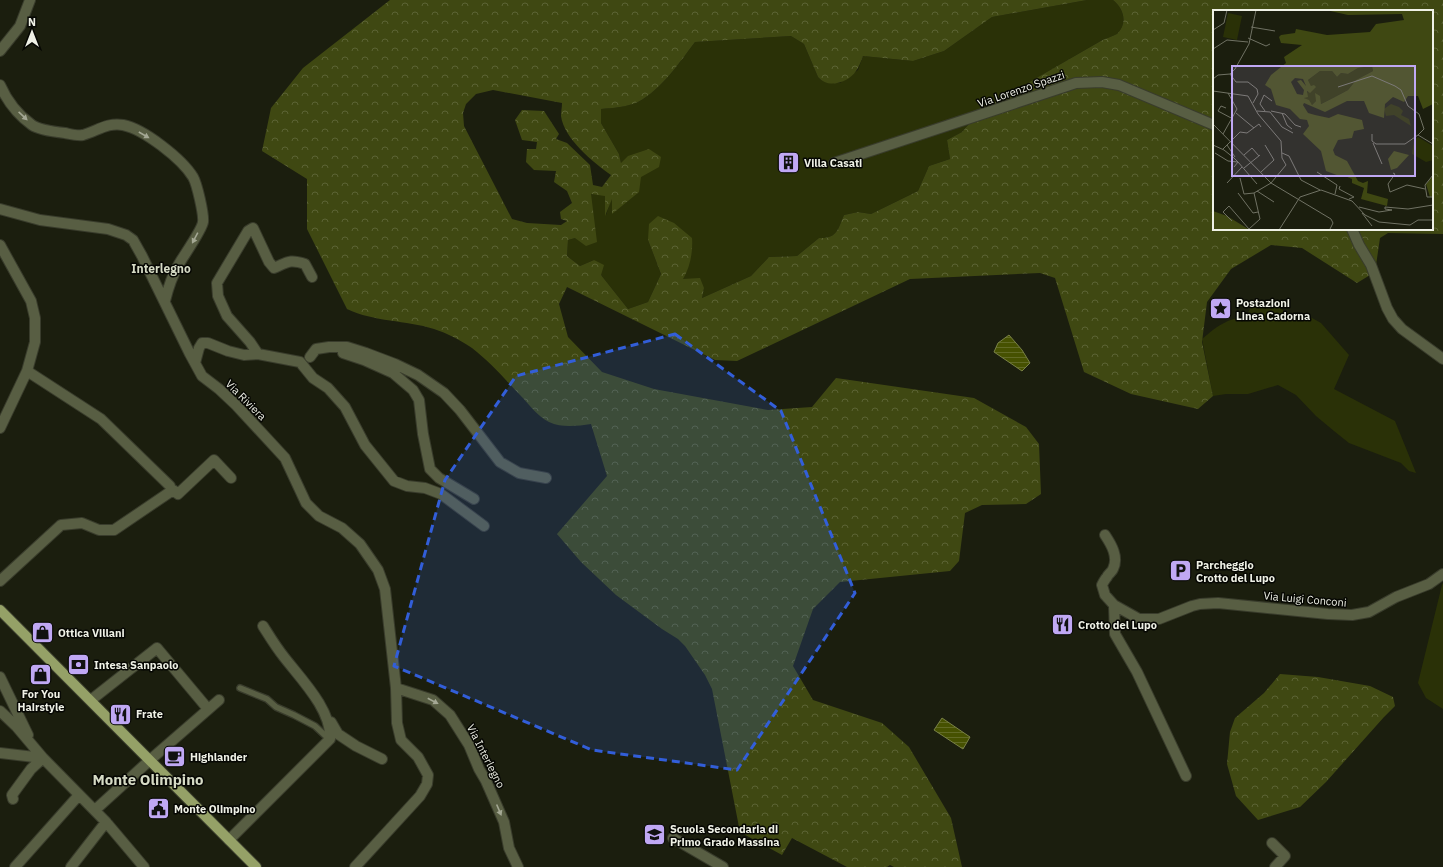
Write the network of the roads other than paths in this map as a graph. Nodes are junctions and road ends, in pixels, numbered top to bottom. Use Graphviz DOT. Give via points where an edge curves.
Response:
graph roads {
  1 [pos="30,0"];
  2 [pos="0,51"];
  3 [pos="0,85"];
  4 [pos="1213,125"];
  5 [pos="834,163"];
  6 [pos="0,209"];
  7 [pos="1352,230"];
  8 [pos="0,245"];
  9 [pos="312,278"];
  10 [pos="165,301"];
  11 [pos="258,354"];
  12 [pos="310,357"];
  13 [pos="1443,359"];
  14 [pos="300,362"];
  15 [pos="195,363"];
  16 [pos="27,370"];
  17 [pos="3,415"];
  18 [pos="0,428"];
  19 [pos="231,478"];
  20 [pos="546,478"];
  21 [pos="170,486"];
  22 [pos="474,499"];
  23 [pos="484,526"];
  24 [pos="1104,535"];
  25 [pos="1443,574"];
  26 [pos="0,581"];
  27 [pos="1114,605"];
  28 [pos="0,610"];
  29 [pos="263,626"];
  30 [pos="0,677"];
  31 [pos="240,688"];
  32 [pos="396,688"];
  33 [pos="91,700"];
  34 [pos="219,700"];
  35 [pos="208,709"];
  36 [pos="0,711"];
  37 [pos="326,716"];
  38 [pos="330,739"];
  39 [pos="32,746"];
  40 [pos="0,753"];
  41 [pos="43,758"];
  42 [pos="382,759"];
  43 [pos="150,760"];
  44 [pos="1186,776"];
  45 [pos="79,795"];
  46 [pos="13,799"];
  47 [pos="95,810"];
  48 [pos="106,822"];
  49 [pos="672,838"];
  50 [pos="229,840"];
  51 [pos="1272,843"];
  52 [pos="15,867"];
  53 [pos="71,867"];
  54 [pos="144,867"];
  55 [pos="256,867"];
  56 [pos="355,867"];
  57 [pos="518,867"];
  58 [pos="723,867"];
  59 [pos="1275,867"];
  1 -- 2 [label="street" via="20,26"];
  3 -- 10 [label="street, one-way" via="15,109 33,126 81,135 112,124 125,125 157,142 194,178 203,222 175,271"];
  4 -- 5 [label="street, Via Lorenzo Spazzi" via="1119,85 1102,82 1076,83"];
  6 -- 10 [label="street, Via Riviera" via="40,220 108,229 126,235 133,240"];
  7 -- 13 [label="street" via="1371,265 1393,319 1402,329"];
  8 -- 16 [label="street" via="31,302 35,318 35,342"];
  9 -- 11 [label="street" via="305,264 291,260 274,268 253,228 248,231 217,283 218,296 227,316"];
  10 -- 15 [label="street, Via Riviera"];
  11 -- 14 [label="street"];
  11 -- 15 [label="street" via="244,355 202,343"];
  12 -- 14 [label="street"];
  12 -- 20 [label="street" via="316,349 329,346 347,347 374,355 418,375 444,393 500,462 519,473"];
  12 -- 22 [label="street" via="330,352 346,354 393,373 413,390 419,400 430,469 439,478"];
  14 -- 23 [label="street" via="313,378 328,388 345,406 365,445 394,481 441,494"];
  15 -- 32 [label="street, Via Riviera" via="202,376 236,405 285,458 306,503 319,516 342,528 360,544 378,570 385,589"];
  16 -- 17 [label="street"];
  16 -- 21 [label="street" via="101,419"];
  17 -- 18 [label="street"];
  19 -- 26 [label="street" via="214,460 178,494 173,490 114,530 100,530 82,523 61,525"];
  24 -- 27 [label="street" via="1111,544 1115,563 1102,586 1105,595"];
  25 -- 27 [label="street, Via Luigi Conconi" via="1429,584 1396,597 1370,612 1352,615 1218,603 1200,604 1159,619 1139,619"];
  27 -- 44 [label="street" via="1115,634 1137,672"];
  28 -- 33 [label="main road"];
  29 -- 37 [label="street"];
  30 -- 39 [label="street"];
  31 -- 38 [label="lane" via="267,699 276,707 315,726"];
  32 -- 56 [label="street" via="397,723 401,740 418,757 428,775 427,784 410,808"];
  32 -- 57 [label="street, Via Interlegno, one-way" via="433,700 450,715 469,744 486,781 504,822 509,848"];
  33 -- 35 [label="street" via="157,648"];
  33 -- 43 [label="main road"];
  34 -- 35 [label="street"];
  35 -- 43 [label="street"];
  36 -- 39 [label="street"];
  37 -- 38 [label="street"];
  37 -- 42 [label="street" via="338,734"];
  38 -- 50 [label="street"];
  39 -- 41 [label="street"];
  40 -- 41 [label="street"];
  41 -- 45 [label="street"];
  41 -- 46 [label="street" via="31,769 12,795"];
  43 -- 47 [label="street"];
  43 -- 50 [label="main road"];
  45 -- 47 [label="street"];
  45 -- 52 [label="street"];
  47 -- 48 [label="street"];
  48 -- 53 [label="street"];
  48 -- 54 [label="street"];
  49 -- 58 [label="street"];
  50 -- 55 [label="main road"];
  51 -- 59 [label="street" via="1285,856"];
}
